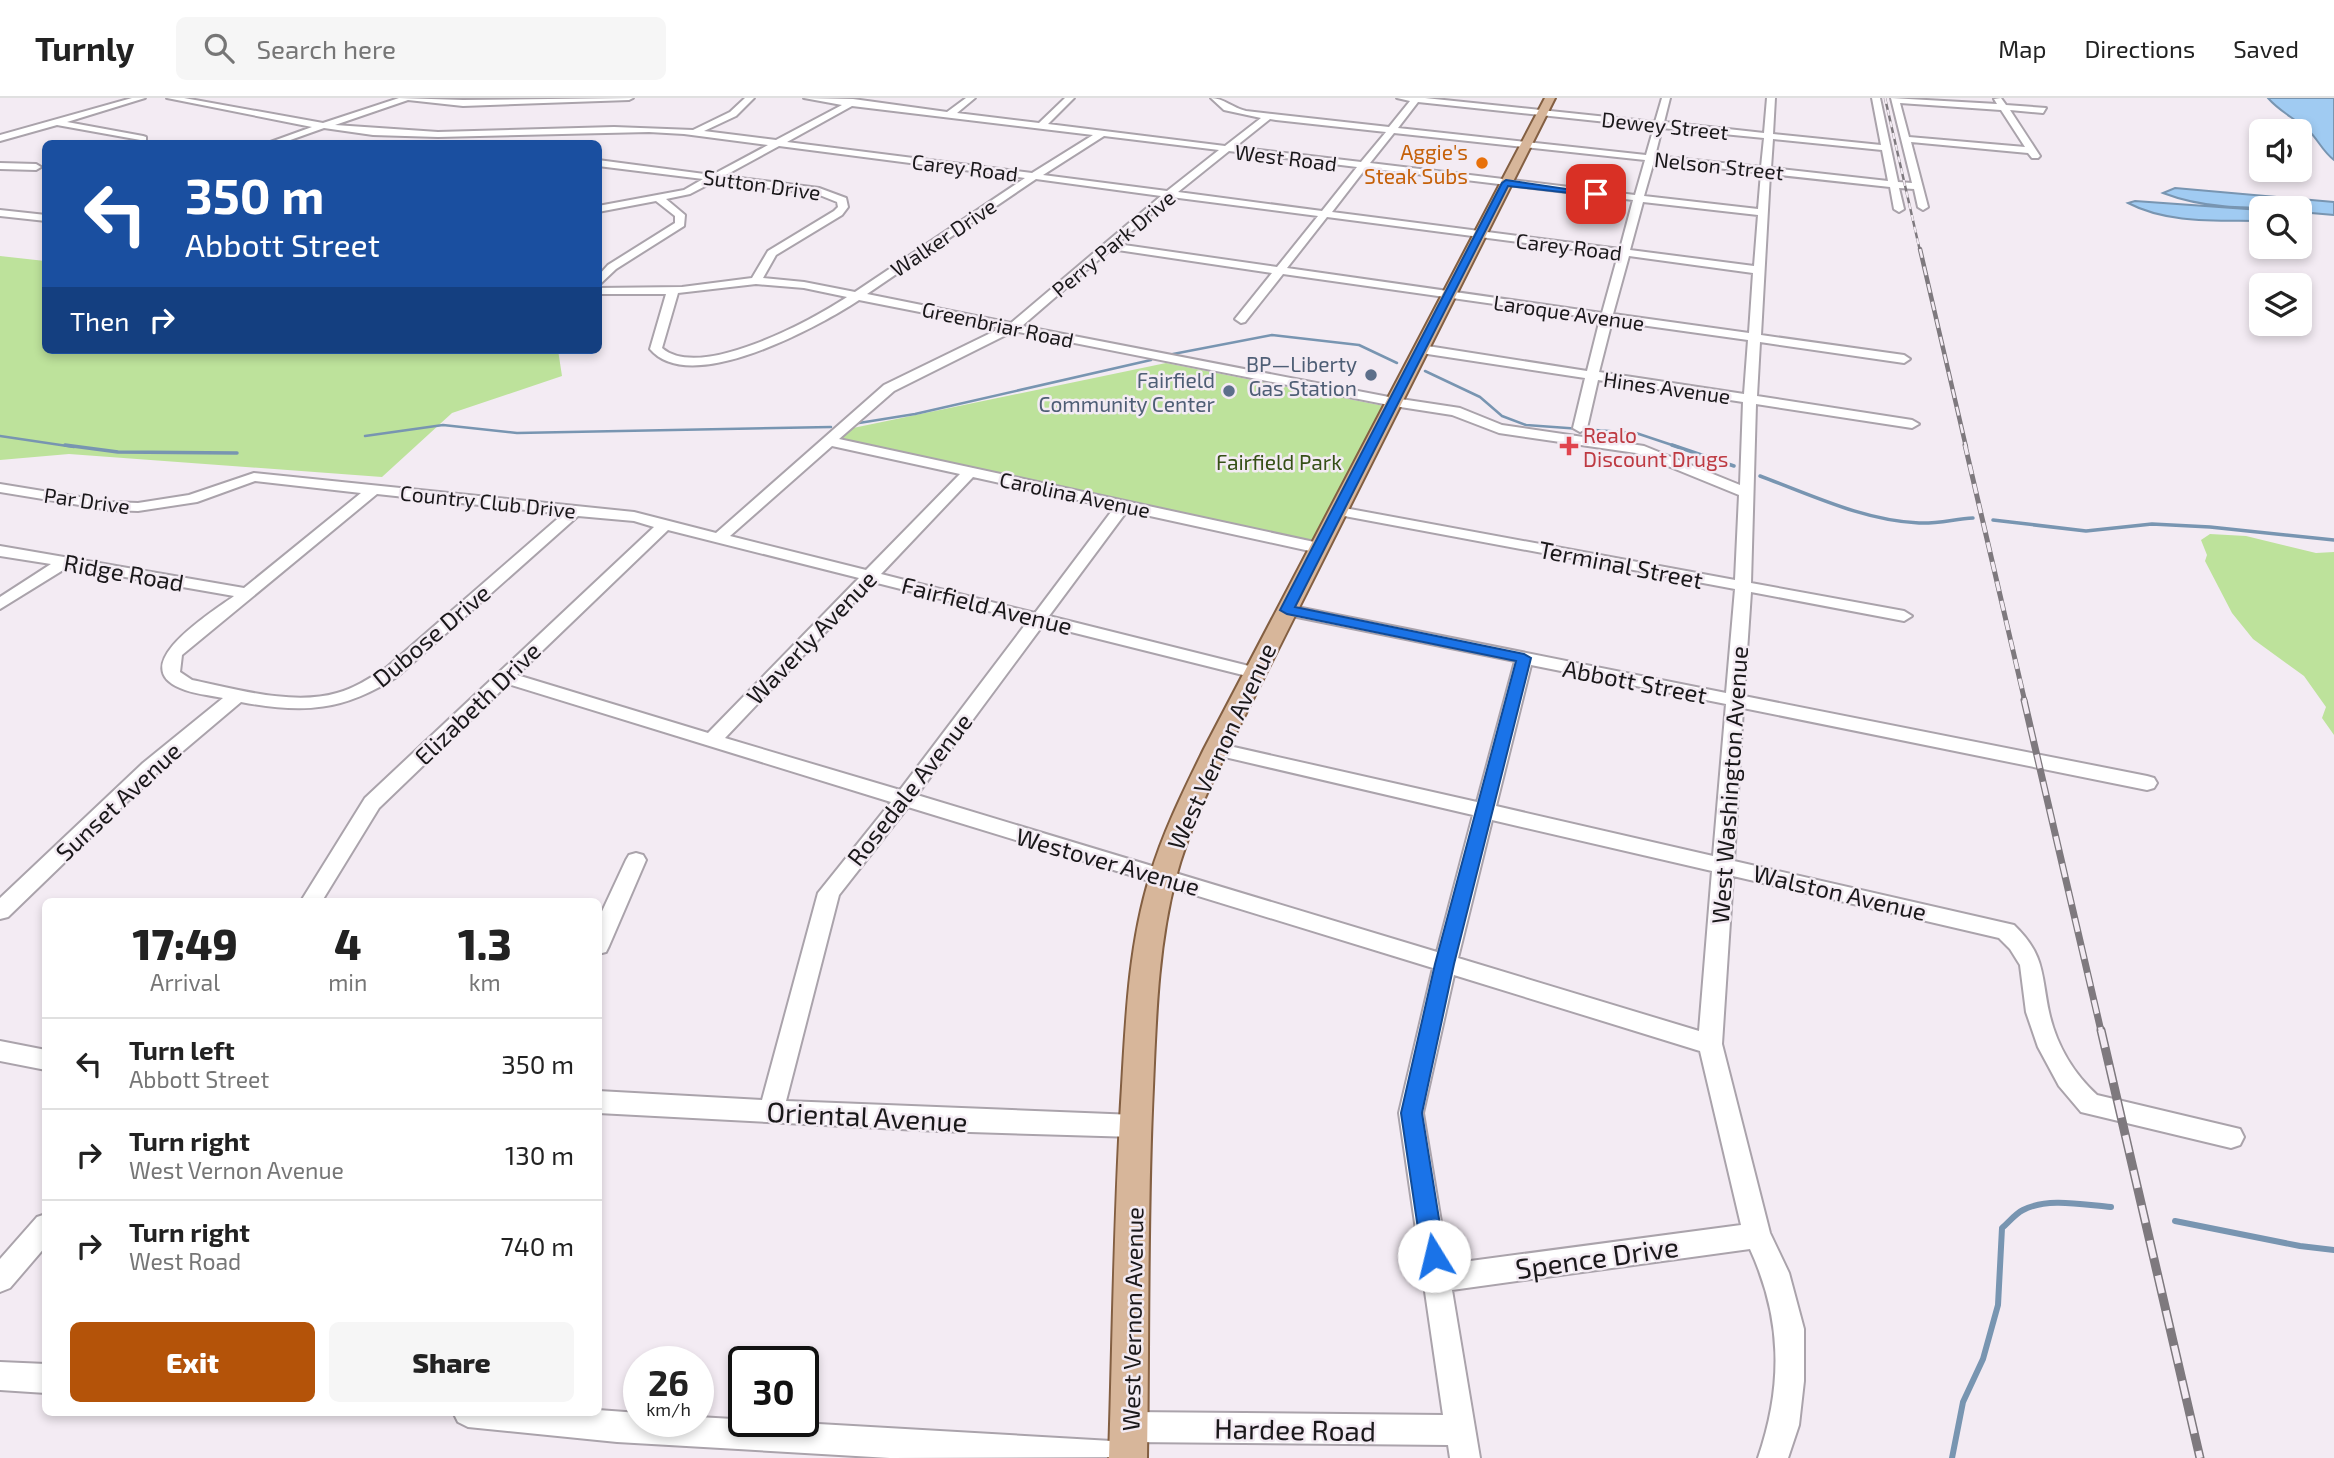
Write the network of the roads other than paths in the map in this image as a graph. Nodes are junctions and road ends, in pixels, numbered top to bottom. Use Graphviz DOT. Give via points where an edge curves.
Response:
graph roads {
  1 [pos="141,98"];
  2 [pos="171,98"];
  3 [pos="407,98"];
  4 [pos="629,98"];
  5 [pos="750,98"];
  6 [pos="808,98"];
  7 [pos="971,98"];
  8 [pos="1070,98"];
  9 [pos="1215,98"];
  10 [pos="1401,98"];
  11 [pos="1550,98"];
  12 [pos="1666,98"];
  13 [pos="1771,98"];
  14 [pos="1864,98"];
  15 [pos="1876,98"];
  16 [pos="1417,99"];
  17 [pos="1896,99"];
  18 [pos="533,100"];
  19 [pos="856,101"];
  20 [pos="2000,102"];
  21 [pos="2043,110"];
  22 [pos="524,112"];
  23 [pos="1542,113"];
  24 [pos="948,116"];
  25 [pos="1269,116"];
  26 [pos="55,122"];
  27 [pos="516,122"];
  28 [pos="325,125"];
  29 [pos="1660,125"];
  30 [pos="1040,127"];
  31 [pos="1393,129"];
  32 [pos="559,130"];
  33 [pos="509,132"];
  34 [pos="694,132"];
  35 [pos="401,134"];
  36 [pos="1101,134"];
  37 [pos="1769,136"];
  38 [pos="0,138"];
  39 [pos="143,139"];
  40 [pos="1905,139"];
  41 [pos="282,140"];
  42 [pos="390,140"];
  43 [pos="553,140"];
  44 [pos="780,143"];
  45 [pos="1525,144"];
  46 [pos="1886,148"];
  47 [pos="1226,149"];
  48 [pos="2029,150"];
  49 [pos="1650,158"];
  50 [pos="2037,159"];
  51 [pos="602,163"];
  52 [pos="0,166"];
  53 [pos="1362,166"];
  54 [pos="36,167"];
  55 [pos="1766,170"];
  56 [pos="716,176"];
  57 [pos="1036,176"];
  58 [pos="1506,183"];
  59 [pos="1894,184"];
  60 [pos="1917,187"];
  61 [pos="1170,193"];
  62 [pos="659,198"];
  63 [pos="1640,199"];
  64 [pos="1923,207"];
  65 [pos="602,208"];
  66 [pos="1899,209"];
  67 [pos="0,213"];
  68 [pos="1763,213"];
  69 [pos="1323,214"];
  70 [pos="42,218"];
  71 [pos="1480,235"];
  72 [pos="1109,246"];
  73 [pos="1626,253"];
  74 [pos="1758,270"];
  75 [pos="1279,271"];
  76 [pos="602,279"];
  77 [pos="756,281"];
  78 [pos="673,290"];
  79 [pos="602,291"];
  80 [pos="856,295"];
  81 [pos="1450,295"];
  82 [pos="1608,318"];
  83 [pos="1241,319"];
  84 [pos="1015,326"];
  85 [pos="1754,338"];
  86 [pos="1421,349"];
  87 [pos="1904,359"];
  88 [pos="1592,376"];
  89 [pos="1750,399"];
  90 [pos="1394,402"];
  91 [pos="1912,424"];
  92 [pos="1580,428"];
  93 [pos="830,441"];
  94 [pos="970,472"];
  95 [pos="254,477"];
  96 [pos="0,488"];
  97 [pos="375,489"];
  98 [pos="1746,493"];
  99 [pos="1124,505"];
  100 [pos="576,510"];
  101 [pos="1339,511"];
  102 [pos="666,524"];
  103 [pos="719,538"];
  104 [pos="1320,548"];
  105 [pos="0,551"];
  106 [pos="66,562"];
  107 [pos="871,576"];
  108 [pos="1743,587"];
  109 [pos="247,593"];
  110 [pos="0,604"];
  111 [pos="1287,610"];
  112 [pos="1904,616"];
  113 [pos="1039,619"];
  114 [pos="1524,658"];
  115 [pos="1255,673"];
  116 [pos="505,677"];
  117 [pos="239,694"];
  118 [pos="1735,701"];
  119 [pos="711,741"];
  120 [pos="1216,749"];
  121 [pos="2147,783"];
  122 [pos="903,800"];
  123 [pos="1485,811"];
  124 [pos="636,860"];
  125 [pos="1724,866"];
  126 [pos="1163,876"];
  127 [pos="313,898"];
  128 [pos="0,911"];
  129 [pos="602,937"];
  130 [pos="1445,964"];
  131 [pos="1710,1044"];
  132 [pos="0,1051"];
  133 [pos="42,1059"];
  134 [pos="602,1102"];
  135 [pos="771,1111"];
  136 [pos="1135,1126"];
  137 [pos="2231,1137"];
  138 [pos="42,1231"];
  139 [pos="1757,1235"];
  140 [pos="0,1279"];
  141 [pos="1437,1279"];
  142 [pos="0,1376"];
  143 [pos="42,1379"];
  144 [pos="508,1416"];
  145 [pos="1130,1427"];
  146 [pos="1463,1444"];
  147 [pos="1129,1457"];
  148 [pos="1773,1458"];
  1 -- 26 [label="street"];
  2 -- 28 [label="street, Carey Road"];
  3 -- 18 [label="street" via="446,103"];
  3 -- 28 [label="street"];
  4 -- 18 [label="street"];
  5 -- 34 [label="street" via="733,114"];
  6 -- 19 [label="street, West Road"];
  7 -- 24 [label="street"];
  8 -- 30 [label="street"];
  9 -- 25 [label="street, Nelson Street" via="1228,109"];
  10 -- 16 [label="street, Dewey Street"];
  11 -- 23 [label="main road, West Vernon Avenue"];
  12 -- 29 [label="street"];
  13 -- 37 [label="street, West Washington Avenue"];
  14 -- 15 [label="street"];
  15 -- 46 [label="street"];
  16 -- 23 [label="street, Dewey Street"];
  16 -- 31 [label="street"];
  17 -- 20 [label="street"];
  17 -- 40 [label="street"];
  18 -- 22 [label="street"];
  19 -- 24 [label="street, West Road"];
  19 -- 44 [label="street"];
  20 -- 21 [label="street"];
  20 -- 48 [label="street"];
  23 -- 29 [label="street, Dewey Street"];
  23 -- 45 [label="main road, West Vernon Avenue"];
  24 -- 30 [label="street, West Road"];
  25 -- 31 [label="street, Nelson Street"];
  25 -- 47 [label="street, Perry Park Drive"];
  26 -- 38 [label="street"];
  26 -- 39 [label="street"];
  27 -- 33 [label="street"];
  28 -- 35 [label="street, Carey Road"];
  28 -- 41 [label="street"];
  29 -- 37 [label="street, Dewey Street"];
  29 -- 49 [label="street"];
  30 -- 36 [label="street, West Road"];
  31 -- 45 [label="street, Nelson Street"];
  31 -- 53 [label="street"];
  32 -- 33 [label="street, Carey Road"];
  32 -- 34 [label="street, Carey Road"];
  32 -- 43 [label="street"];
  33 -- 35 [label="street, Carey Road"];
  34 -- 44 [label="street, Carey Road"];
  35 -- 42 [label="street"];
  36 -- 47 [label="street, West Road"];
  36 -- 57 [label="street, Walker Drive"];
  37 -- 46 [label="street, Dewey Street"];
  37 -- 55 [label="street, West Washington Avenue"];
  40 -- 48 [label="street"];
  40 -- 60 [label="street"];
  44 -- 56 [label="street"];
  44 -- 57 [label="street, Carey Road"];
  45 -- 49 [label="street, Nelson Street"];
  45 -- 58 [label="main road, West Vernon Avenue"];
  46 -- 59 [label="street"];
  47 -- 53 [label="street, West Road"];
  47 -- 61 [label="street, Perry Park Drive"];
  48 -- 50 [label="street"];
  49 -- 55 [label="street, Nelson Street"];
  49 -- 63 [label="street"];
  51 -- 56 [label="street, Sutton Drive"];
  52 -- 54 [label="street"];
  53 -- 58 [label="street, West Road"];
  53 -- 69 [label="street"];
  55 -- 59 [label="street, Nelson Street"];
  55 -- 68 [label="street, West Washington Avenue"];
  56 -- 62 [label="street" via="687,192"];
  56 -- 77 [label="street, Sutton Drive" via="824,191 843,202 838,213 772,253"];
  57 -- 61 [label="street, Carey Road"];
  57 -- 80 [label="street, Walker Drive"];
  58 -- 63 [label="street, West Road"];
  58 -- 71 [label="main road, West Vernon Avenue"];
  59 -- 60 [label="street, Nelson Street"];
  59 -- 66 [label="street"];
  60 -- 64 [label="street"];
  61 -- 69 [label="street, Carey Road"];
  61 -- 72 [label="street, Perry Park Drive"];
  62 -- 65 [label="street"];
  62 -- 76 [label="street" via="680,215 680,224 618,263"];
  63 -- 68 [label="street, West Road"];
  63 -- 73 [label="street"];
  67 -- 70 [label="street"];
  68 -- 74 [label="street, West Washington Avenue"];
  69 -- 71 [label="street, Carey Road"];
  69 -- 75 [label="street"];
  71 -- 73 [label="street, Carey Road"];
  71 -- 81 [label="main road, West Vernon Avenue"];
  72 -- 75 [label="street, Laroque Avenue"];
  72 -- 84 [label="street, Perry Park Drive"];
  73 -- 74 [label="street, Carey Road"];
  73 -- 82 [label="street"];
  74 -- 85 [label="street, West Washington Avenue"];
  75 -- 81 [label="street, Laroque Avenue"];
  75 -- 83 [label="street"];
  77 -- 78 [label="street, Greenbriar Road"];
  77 -- 80 [label="street, Greenbriar Road"];
  78 -- 79 [label="street, Greenbriar Road"];
  78 -- 80 [label="street, Walker Drive" via="656,349 667,359 691,363 721,359 806,325"];
  80 -- 84 [label="street, Greenbriar Road"];
  81 -- 82 [label="street, Laroque Avenue"];
  81 -- 86 [label="main road, West Vernon Avenue"];
  82 -- 85 [label="street, Laroque Avenue"];
  82 -- 88 [label="street"];
  84 -- 90 [label="street, Greenbriar Road"];
  84 -- 93 [label="street, Perry Park Drive" via="894,385"];
  85 -- 87 [label="street, Laroque Avenue"];
  85 -- 89 [label="street, West Washington Avenue"];
  86 -- 88 [label="street, Hines Avenue"];
  86 -- 90 [label="main road, West Vernon Avenue"];
  88 -- 89 [label="street, Hines Avenue"];
  88 -- 92 [label="street"];
  89 -- 91 [label="street, Hines Avenue"];
  89 -- 98 [label="street, West Washington Avenue"];
  90 -- 98 [label="street, Greenbriar Road" via="1455,411 1499,429 1639,449"];
  90 -- 101 [label="main road, West Vernon Avenue"];
  93 -- 94 [label="street, Carolina Avenue"];
  93 -- 103 [label="street, Perry Park Drive"];
  94 -- 99 [label="street, Carolina Avenue"];
  94 -- 107 [label="street, Waverly Avenue"];
  95 -- 96 [label="street, Par Drive" via="192,499 138,507"];
  95 -- 97 [label="street, Country Club Drive"];
  97 -- 100 [label="street, Country Club Drive"];
  97 -- 109 [label="street, Dubose Drive"];
  98 -- 108 [label="street, West Washington Avenue"];
  99 -- 104 [label="street, Carolina Avenue"];
  99 -- 113 [label="street, Rosedale Avenue"];
  100 -- 102 [label="street, Country Club Drive"];
  100 -- 117 [label="street, Dubose Drive" via="392,672 362,692 310,706"];
  101 -- 104 [label="main road, West Vernon Avenue"];
  101 -- 108 [label="street, Terminal Street"];
  102 -- 103 [label="street, Country Club Drive"];
  102 -- 116 [label="street, Elizabeth Drive"];
  103 -- 107 [label="street, Fairfield Avenue"];
  104 -- 111 [label="main road, West Vernon Avenue"];
  105 -- 106 [label="street, Ridge Road"];
  106 -- 109 [label="street, Ridge Road"];
  106 -- 110 [label="street"];
  107 -- 113 [label="street, Fairfield Avenue"];
  107 -- 119 [label="street, Waverly Avenue"];
  108 -- 112 [label="street, Terminal Street"];
  108 -- 118 [label="street, West Washington Avenue"];
  109 -- 117 [label="street, Dubose Drive" via="175,652 169,668 177,681 187,685"];
  111 -- 114 [label="street, Abbott Street"];
  111 -- 115 [label="main road, West Vernon Avenue"];
  113 -- 115 [label="street, Fairfield Avenue"];
  113 -- 122 [label="street, Rosedale Avenue"];
  114 -- 118 [label="street, Abbott Street"];
  114 -- 123 [label="street"];
  115 -- 120 [label="main road, West Vernon Avenue"];
  116 -- 119 [label="street, Westover Avenue"];
  116 -- 127 [label="street, Elizabeth Drive" via="372,803"];
  117 -- 128 [label="street, Sunset Avenue" via="150,768"];
  118 -- 121 [label="street, Abbott Street"];
  118 -- 125 [label="street, West Washington Avenue"];
  119 -- 122 [label="street, Westover Avenue"];
  120 -- 123 [label="street, Walston Avenue"];
  120 -- 126 [label="main road, West Vernon Avenue" via="1186,811"];
  122 -- 126 [label="street, Westover Avenue"];
  122 -- 135 [label="street, Rosedale Avenue" via="829,893"];
  123 -- 125 [label="street, Walston Avenue"];
  123 -- 130 [label="street"];
  124 -- 129 [label="street"];
  125 -- 131 [label="street, West Washington Avenue"];
  125 -- 137 [label="street, Walston Avenue" via="2006,931 2027,952 2041,1025 2076,1092 2090,1104"];
  126 -- 130 [label="street, Westover Avenue"];
  126 -- 136 [label="main road, West Vernon Avenue" via="1142,996"];
  130 -- 131 [label="street, Westover Avenue"];
  130 -- 141 [label="street" via="1412,1113"];
  131 -- 139 [label="street, West Washington Avenue"];
  132 -- 133 [label="street"];
  134 -- 135 [label="street, Oriental Avenue"];
  135 -- 136 [label="street, Oriental Avenue"];
  136 -- 145 [label="main road, West Vernon Avenue"];
  138 -- 140 [label="street"];
  139 -- 141 [label="street, Spence Drive"];
  139 -- 148 [label="street, West Washington Avenue" via="1776,1273 1790,1329 1790,1381 1784,1425"];
  141 -- 146 [label="street"];
  142 -- 143 [label="street"];
  144 -- 147 [label="street" via="617,1427"];
  145 -- 146 [label="street, Hardee Road"];
  145 -- 147 [label="main road, West Vernon Avenue"];
}
